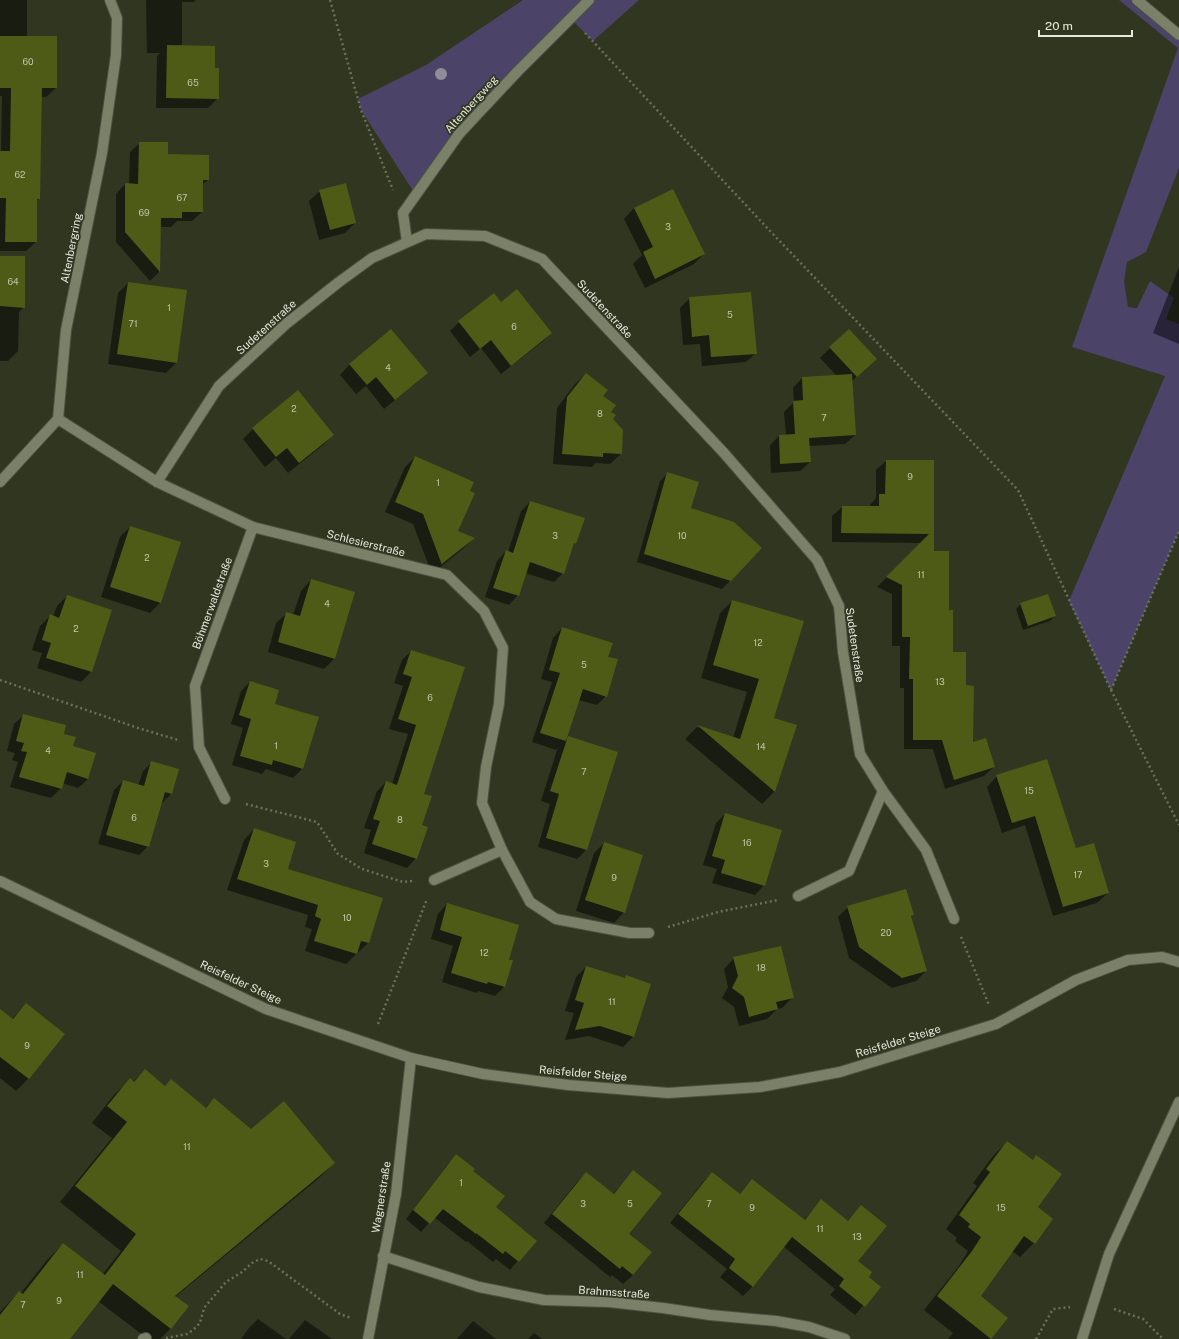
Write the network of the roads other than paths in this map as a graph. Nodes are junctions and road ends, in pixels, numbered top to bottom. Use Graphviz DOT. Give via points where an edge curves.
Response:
graph roads {
  1 [pos="110,0"];
  2 [pos="589,0"];
  3 [pos="1137,0"];
  4 [pos="1179,35"];
  5 [pos="407,242"];
  6 [pos="58,419"];
  7 [pos="0,482"];
  8 [pos="157,482"];
  9 [pos="253,527"];
  10 [pos="883,791"];
  11 [pos="225,799"];
  12 [pos="502,850"];
  13 [pos="434,880"];
  14 [pos="0,881"];
  15 [pos="798,896"];
  16 [pos="954,919"];
  17 [pos="649,933"];
  18 [pos="1179,962"];
  19 [pos="411,1058"];
  20 [pos="1179,1102"];
  21 [pos="383,1256"];
  22 [pos="368,1339"];
  23 [pos="845,1339"];
  24 [pos="1082,1339"];
  1 -- 6 [label="street, Altenbergring" via="117,18 116,55 102,153 66,330"];
  2 -- 5 [label="street, Altenbergweg" via="459,134 406,206 403,213"];
  3 -- 4 [label="street"];
  5 -- 8 [label="street, Sudetenstraße" via="372,258 339,282 286,324 219,386"];
  5 -- 10 [label="street, Sudetenstraße" via="426,234 485,236 542,260 724,453 791,530 817,560 839,606 843,652 860,754"];
  6 -- 7 [label="street"];
  6 -- 8 [label="street, Schlesierstraße"];
  8 -- 9 [label="street, Schlesierstraße"];
  9 -- 11 [label="street, Böhmerwaldstraße" via="195,686 199,747"];
  9 -- 12 [label="street, Schlesierstraße" via="447,576 484,611 503,648 499,704 486,767 482,803"];
  10 -- 15 [label="street" via="849,871"];
  10 -- 16 [label="street, Sudetenstraße" via="926,850"];
  12 -- 13 [label="street"];
  12 -- 17 [label="street" via="530,902 556,920 630,933"];
  14 -- 19 [label="street, Reisfelder Steige" via="266,1009"];
  18 -- 19 [label="street, Reisfelder Steige" via="1162,957 1128,960 1076,980 996,1024 840,1072 760,1087 668,1092 568,1085 483,1074"];
  19 -- 21 [label="street, Wagnerstraße" via="396,1194"];
  20 -- 24 [label="street" via="1109,1254"];
  21 -- 22 [label="street, Wagnerstraße"];
  21 -- 23 [label="street, Brahmsstraße" via="479,1287 537,1298 609,1302 776,1321 809,1327"];
}
